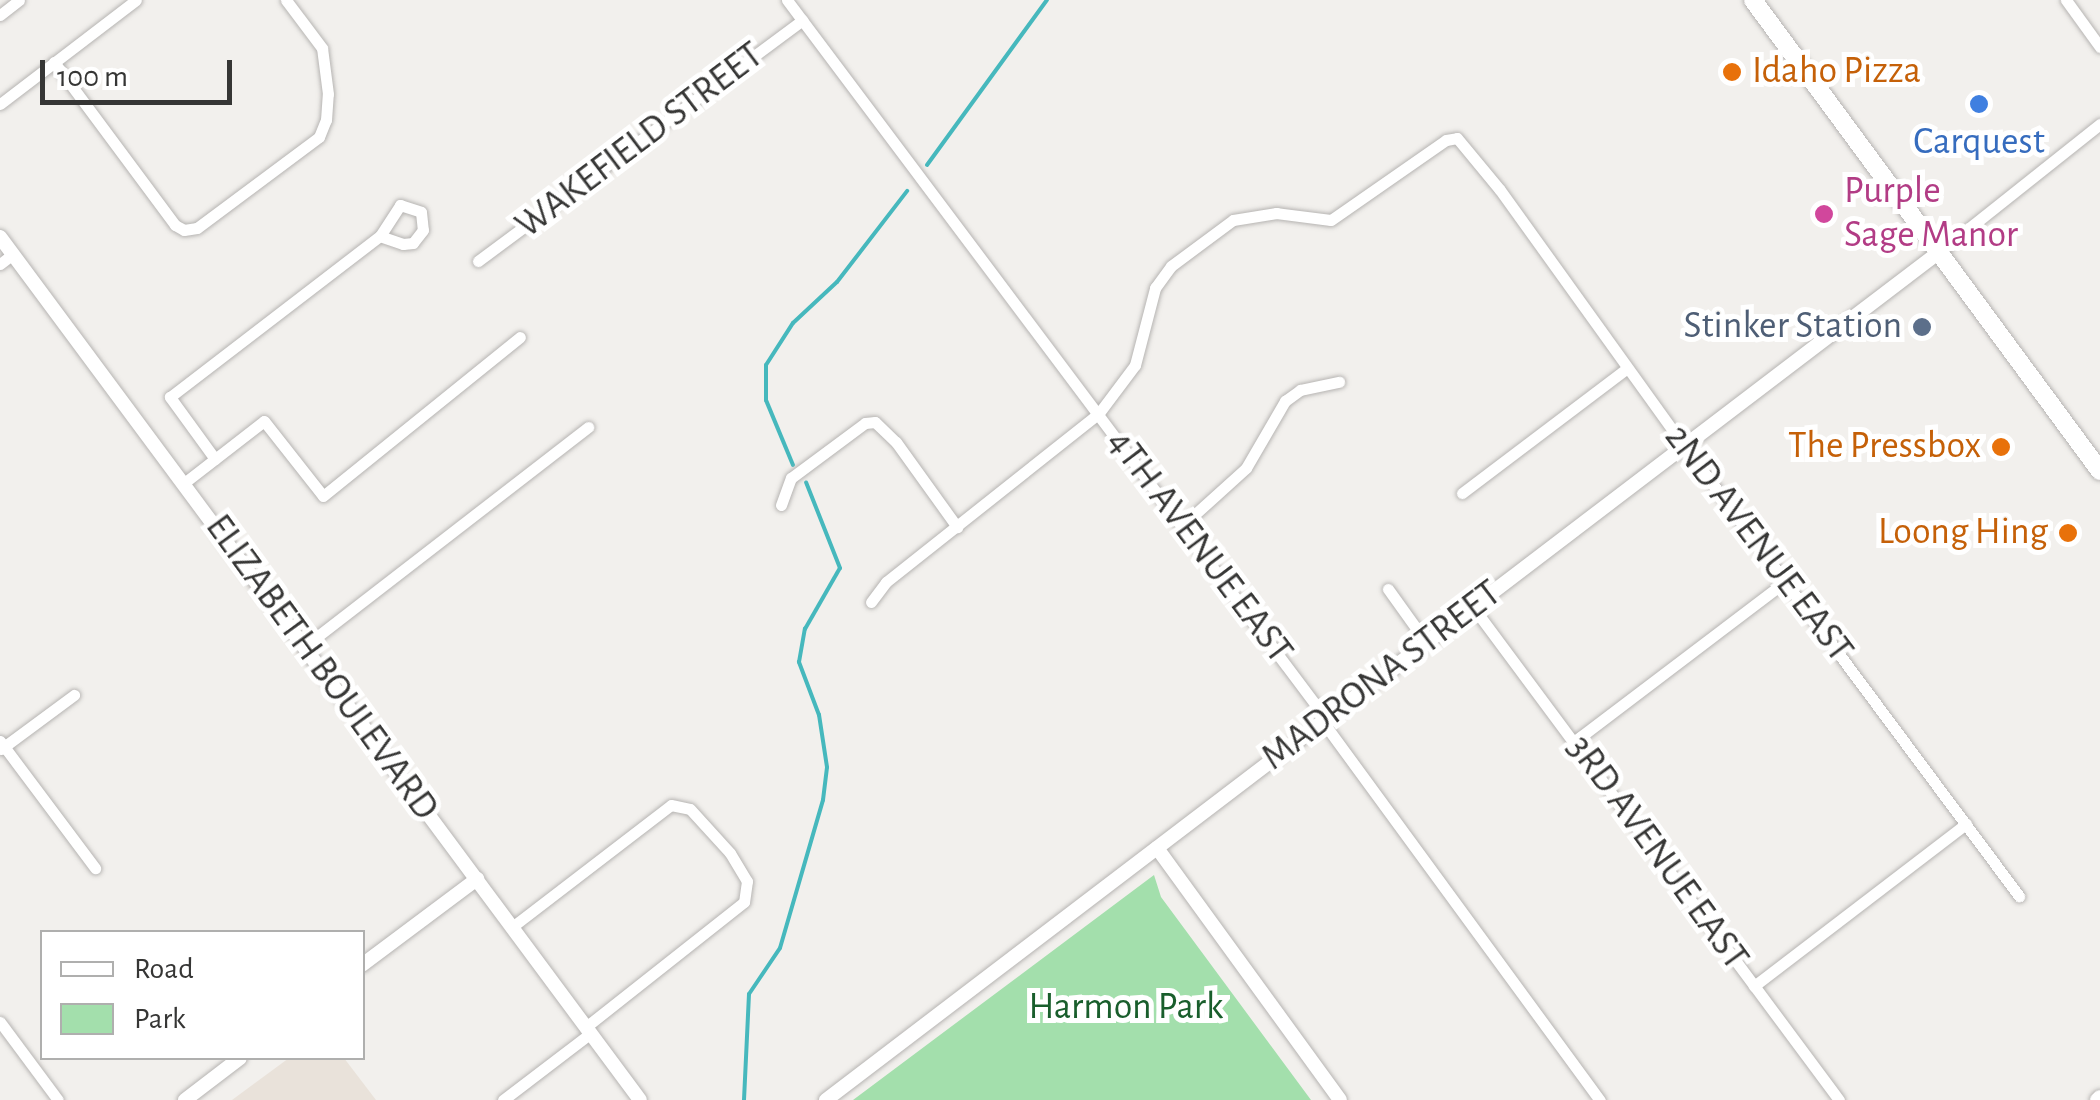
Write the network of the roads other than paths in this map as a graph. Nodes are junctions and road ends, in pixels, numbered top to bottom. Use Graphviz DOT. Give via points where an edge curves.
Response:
graph roads {
  1 [pos="18,0"];
  2 [pos="136,0"];
  3 [pos="286,0"];
  4 [pos="788,0"];
  5 [pos="1753,0"];
  6 [pos="2066,0"];
  7 [pos="0,14"];
  8 [pos="802,20"];
  9 [pos="2100,47"];
  10 [pos="54,62"];
  11 [pos="0,104"];
  12 [pos="2100,124"];
  13 [pos="0,236"];
  14 [pos="380,236"];
  15 [pos="1938,252"];
  16 [pos="13,254"];
  17 [pos="478,261"];
  18 [pos="0,264"];
  19 [pos="520,337"];
  20 [pos="1627,368"];
  21 [pos="1339,382"];
  22 [pos="1099,413"];
  23 [pos="588,427"];
  24 [pos="1685,448"];
  25 [pos="215,460"];
  26 [pos="2100,471"];
  27 [pos="184,484"];
  28 [pos="1462,493"];
  29 [pos="781,505"];
  30 [pos="1183,525"];
  31 [pos="957,527"];
  32 [pos="1786,581"];
  33 [pos="1388,590"];
  34 [pos="871,602"];
  35 [pos="1473,608"];
  36 [pos="1426,642"];
  37 [pos="304,646"];
  38 [pos="74,695"];
  39 [pos="1322,722"];
  40 [pos="1575,742"];
  41 [pos="1,745"];
  42 [pos="1966,824"];
  43 [pos="1157,848"];
  44 [pos="95,868"];
  45 [pos="477,879"];
  46 [pos="2019,896"];
  47 [pos="512,927"];
  48 [pos="365,963"];
  49 [pos="1754,986"];
  50 [pos="0,1022"];
  51 [pos="588,1030"];
  52 [pos="237,1060"];
  53 [pos="58,1100"];
  54 [pos="185,1100"];
  55 [pos="503,1100"];
  56 [pos="640,1100"];
  57 [pos="826,1100"];
  58 [pos="1340,1100"];
  59 [pos="1600,1100"];
  60 [pos="1839,1100"];
  1 -- 7 [label="street"];
  2 -- 10 [label="street"];
  3 -- 10 [label="street" via="322,48 326,120 319,137 198,228 174,225"];
  4 -- 8 [label="street, 4TH AVENUE EAST"];
  5 -- 15 [label="main road"];
  6 -- 9 [label="street"];
  8 -- 17 [label="street, WAKEFIELD STREET"];
  8 -- 22 [label="street, 4TH AVENUE EAST"];
  10 -- 11 [label="street"];
  12 -- 15 [label="street"];
  13 -- 16 [label="street, ELIZABETH BOULEVARD"];
  14 -- 25 [label="street" via="170,398"];
  15 -- 24 [label="street, MADRONA STREET"];
  15 -- 26 [label="main road"];
  16 -- 18 [label="street"];
  16 -- 27 [label="street, ELIZABETH BOULEVARD"];
  19 -- 25 [label="street" via="323,496 264,421"];
  20 -- 22 [label="street, 2ND AVENUE EAST" via="1457,138 1331,220 1276,213 1233,220 1170,266 1156,288 1135,365"];
  20 -- 24 [label="street, 2ND AVENUE EAST"];
  20 -- 28 [label="street"];
  21 -- 30 [label="street" via="1300,390 1284,402 1246,468"];
  22 -- 30 [label="street, 4TH AVENUE EAST"];
  22 -- 31 [label="street"];
  23 -- 37 [label="street"];
  24 -- 32 [label="street, 2ND AVENUE EAST"];
  24 -- 35 [label="street, MADRONA STREET"];
  25 -- 27 [label="street"];
  27 -- 37 [label="street, ELIZABETH BOULEVARD"];
  29 -- 31 [label="street" via="791,478 865,422 874,422"];
  30 -- 39 [label="street, 4TH AVENUE EAST"];
  31 -- 34 [label="street" via="886,582"];
  32 -- 40 [label="street"];
  32 -- 42 [label="street, 2ND AVENUE EAST"];
  33 -- 36 [label="street"];
  35 -- 36 [label="street, MADRONA STREET"];
  35 -- 40 [label="street, 3RD AVENUE EAST"];
  36 -- 39 [label="street, MADRONA STREET"];
  37 -- 45 [label="street, ELIZABETH BOULEVARD"];
  38 -- 41 [label="street"];
  39 -- 43 [label="street, MADRONA STREET"];
  39 -- 59 [label="street, 4TH AVENUE EAST"];
  40 -- 49 [label="street, 3RD AVENUE EAST"];
  41 -- 44 [label="street"];
  42 -- 46 [label="street, 2ND AVENUE EAST"];
  42 -- 49 [label="street"];
  43 -- 57 [label="street, MADRONA STREET"];
  43 -- 58 [label="street"];
  45 -- 47 [label="street, ELIZABETH BOULEVARD"];
  45 -- 48 [label="street"];
  47 -- 51 [label="street, ELIZABETH BOULEVARD"];
  47 -- 51 [label="street" via="671,805 690,809 730,853 747,880 744,902"];
  49 -- 60 [label="street, 3RD AVENUE EAST"];
  50 -- 53 [label="street"];
  51 -- 55 [label="street"];
  51 -- 56 [label="street, ELIZABETH BOULEVARD"];
  52 -- 54 [label="street"];
}
